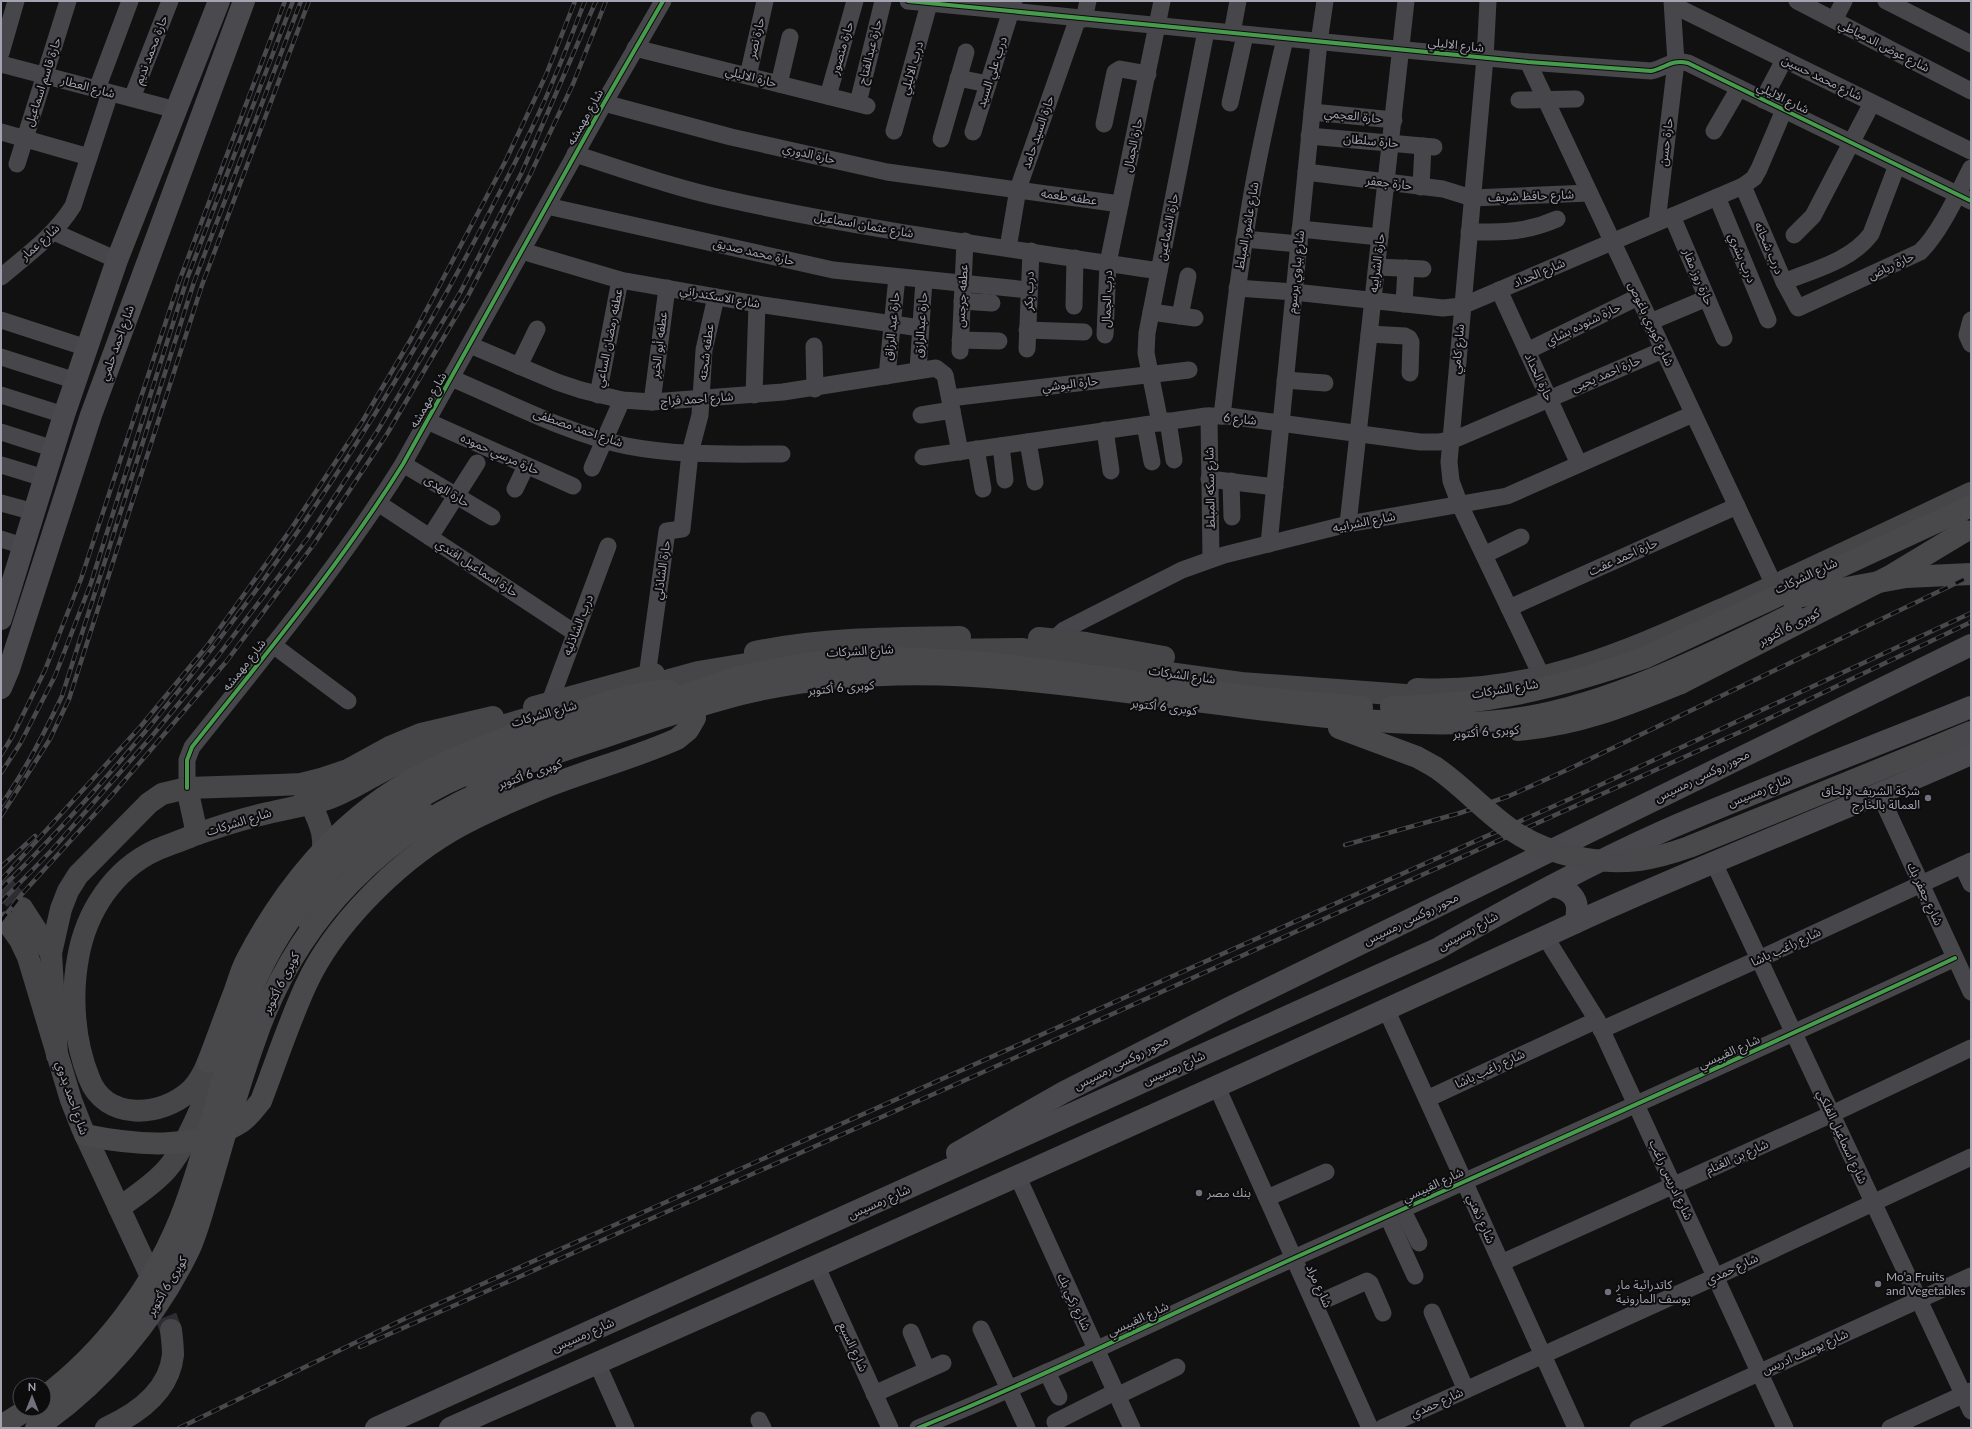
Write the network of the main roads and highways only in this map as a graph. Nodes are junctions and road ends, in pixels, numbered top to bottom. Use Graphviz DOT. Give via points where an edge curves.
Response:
graph roads {
  1 [pos="219,1"];
  2 [pos="244,1"];
  3 [pos="65,412"];
  4 [pos="90,416"];
  5 [pos="1971,493"];
  6 [pos="1971,500"];
  7 [pos="1971,506"];
  8 [pos="1971,528"];
  9 [pos="1971,574"];
  10 [pos="7,578"];
  11 [pos="1906,578"];
  12 [pos="1762,604"];
  13 [pos="2,615"];
  14 [pos="1971,645"];
  15 [pos="1051,646"];
  16 [pos="1012,679"];
  17 [pos="1061,685"];
  18 [pos="1,688"];
  19 [pos="687,695"];
  20 [pos="1971,706"];
  21 [pos="695,718"];
  22 [pos="1339,728"];
  23 [pos="1971,732"];
  24 [pos="1971,754"];
  25 [pos="187,788"];
  26 [pos="306,793"];
  27 [pos="1667,830"];
  28 [pos="197,834"];
  29 [pos="1676,878"];
  30 [pos="1552,886"];
  31 [pos="1575,923"];
  32 [pos="51,954"];
  33 [pos="57,1055"];
  34 [pos="208,1062"];
  35 [pos="85,1135"];
  36 [pos="184,1141"];
  37 [pos="119,1208"];
  38 [pos="860,1210"];
  39 [pos="148,1270"];
  40 [pos="171,1330"];
  41 [pos="52,1390"];
  42 [pos="15,1417"];
  43 [pos="1,1426"];
  44 [pos="24,1428"];
  45 [pos="36,1428"];
  46 [pos="106,1428"];
  47 [pos="376,1428"];
  48 [pos="450,1428"];
  1 -- 3 [label="main road" via="117,260"];
  2 -- 4 [label="main road, شارع احمد حلمي"];
  3 -- 4 [label="main road"];
  3 -- 10 [label="main road" via="23,546"];
  4 -- 18 [label="main road, شارع احمد حلمي"];
  5 -- 15 [label="main road, شارع الشركات" via="1641,645 1592,664 1481,689 1455,691 1363,687"];
  6 -- 15 [label="main road, شارع الشركات" via="1609,663 1576,675 1532,686 1477,696 1421,697 1241,683 1118,666"];
  7 -- 12 [label="highway, كوبرى 6 أكتوبر"];
  8 -- 22 [label="highway, كوبرى 6 أكتوبر, bridge" via="1892,575 1681,683 1608,713 1549,728 1488,733 1428,735"];
  9 -- 11 [label="highway"];
  10 -- 13 [label="main road"];
  11 -- 12 [label="highway, bridge"];
  11 -- 17 [label="highway, bridge" via="1850,592 1816,604 1653,678 1600,697 1527,717 1488,721 1407,722 1342,718"];
  12 -- 19 [label="highway, كوبرى 6 أكتوبر, bridge" via="1644,658 1589,677 1534,692 1477,702 1420,707 1362,707 1305,703 997,664 876,658 768,670 735,678"];
  14 -- 38 [label="main road, محور روكسى رمسيس" via="1101,1072 1012,1120"];
  15 -- 16 [label="main road" via="1037,668"];
  15 -- 17 [label="main road" via="1046,665 1055,681"];
  15 -- 26 [label="main road, شارع الشركات" via="978,651 838,651 698,672 508,724 432,749 402,761 329,798"];
  15 -- 26 [label="main road, شارع الشركات" via="876,638 766,650 648,676 549,704 454,724 421,734 390,747 348,770 322,779"];
  16 -- 17 [label="highway"];
  16 -- 44 [label="highway" via="947,675 851,677 745,694 668,715 520,766 439,803 396,829 365,853 333,885 301,927 280,963 242,1056 193,1225 185,1245 151,1306 124,1343 100,1368 58,1405"];
  19 -- 34 [label="highway, bridge" via="675,691 644,694 597,706 489,743 407,782 372,806 342,831 311,863 279,905 246,961"];
  19 -- 41 [label="highway, كوبرى 6 أكتوبر, bridge" via="470,772 400,810 369,834 334,867 289,922 268,956 251,992 192,1184 180,1219 164,1253 146,1285 106,1339"];
  20 -- 27 [label="main road, شارع رمسيس"];
  21 -- 22 [label="highway, كوبرى 6 أكتوبر" via="778,695 860,686 928,685 1007,689"];
  21 -- 36 [label="highway" via="688,730 677,740 538,790 451,831 421,851 386,880 351,917 330,946 306,984 261,1100 250,1115 223,1132"];
  21 -- 45 [label="highway, كوبرى 6 أكتوبر, bridge" via="481,792 414,828 356,877 308,933 288,964 268,1005 255,1039 200,1222 177,1271 148,1319 114,1359 82,1392"];
  22 -- 23 [label="highway, bridge" via="1417,757 1435,767 1513,831 1537,844 1563,854 1595,860 1638,860 1663,856"];
  24 -- 29 [label="main road" via="1880,795"];
  25 -- 26 [label="main road, شارع الشركات"];
  25 -- 28 [label="main road"];
  25 -- 32 [label="main road, شارع الشركات" via="162,794 148,803 78,875 61,909"];
  26 -- 28 [label="main road, شارع الشركات" via="266,813"];
  26 -- 36 [label="main road" via="323,831 319,863 258,959 212,1082"];
  27 -- 29 [label="main road" via="1659,843 1657,857 1667,874"];
  27 -- 30 [label="main road, شارع رمسيس"];
  28 -- 34 [label="main road, شارع الشركات" via="155,850 130,866 110,886 93,909 82,936 76,970 74,1005 78,1039 92,1088 102,1099 116,1108 148,1111 178,1100 191,1090 202,1076"];
  29 -- 31 [label="main road"];
  30 -- 31 [label="main road" via="1571,893 1577,902 1578,913"];
  30 -- 38 [label="main road, شارع رمسيس" via="1437,949"];
  31 -- 48 [label="main road" via="1217,1087"];
  32 -- 33 [label="main road, شارع الشركات"];
  32 -- 33 [label="main road, شارع احمد بدوي" via="14,915"];
  33 -- 35 [label="main road, شارع احمد بدوي"];
  35 -- 36 [label="highway" via="120,1142"];
  35 -- 37 [label="main road, شارع احمد بدوي"];
  36 -- 37 [label="main road" via="168,1169"];
  37 -- 39 [label="main road, شارع احمد بدوي"];
  38 -- 47 [label="main road, شارع رمسيس"];
  40 -- 46 [label="main road" via="173,1354 162,1385 140,1410"];
  42 -- 43 [label="highway"];
}
